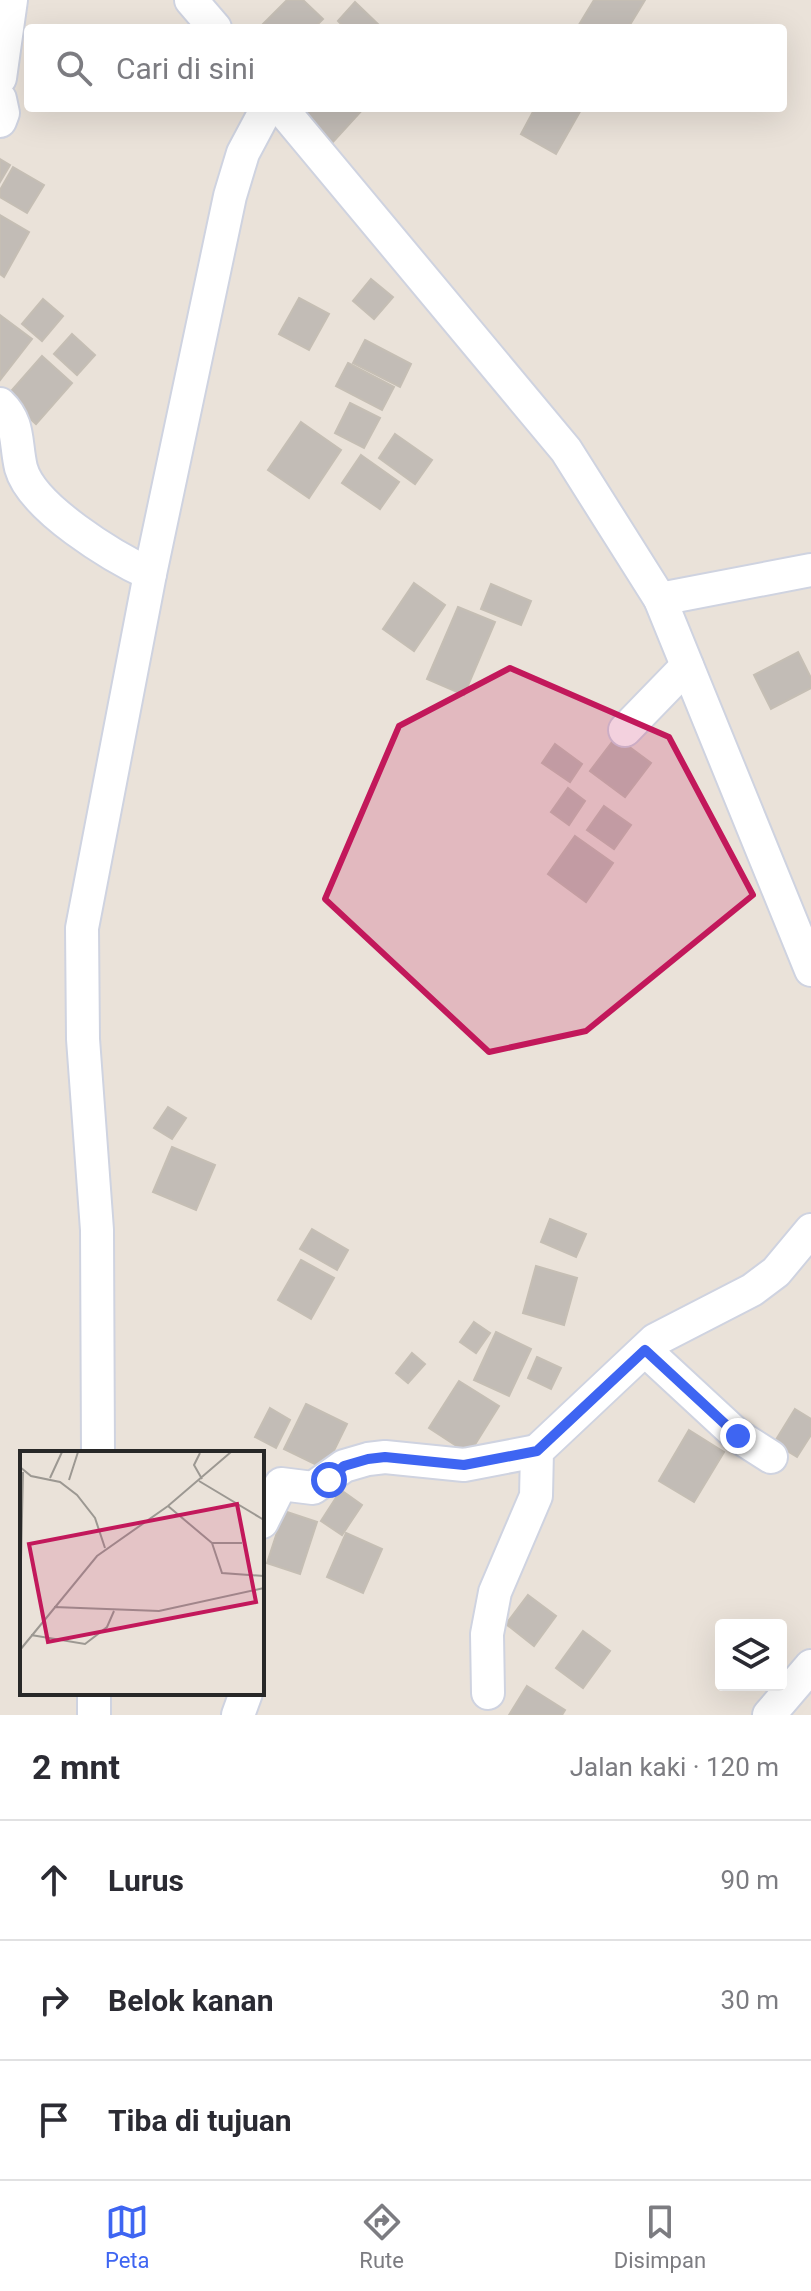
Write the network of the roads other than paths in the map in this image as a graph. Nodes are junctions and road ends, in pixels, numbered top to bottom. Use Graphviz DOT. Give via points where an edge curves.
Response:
graph roads {
  1 [pos="11,0"];
  2 [pos="191,0"];
  3 [pos="212,24"];
  4 [pos="0,78"];
  5 [pos="0,99"];
  6 [pos="265,112"];
  7 [pos="284,112"];
  8 [pos="0,121"];
  9 [pos="0,404"];
  10 [pos="811,570"];
  11 [pos="150,574"];
  12 [pos="660,599"];
  13 [pos="687,666"];
  14 [pos="625,730"];
  15 [pos="811,970"];
  16 [pos="811,1230"];
  17 [pos="645,1350"];
  18 [pos="98,1451"];
  19 [pos="537,1451"];
  20 [pos="771,1457"];
  21 [pos="264,1518"];
  22 [pos="811,1666"];
  23 [pos="488,1693"];
  24 [pos="245,1695"];
  25 [pos="238,1715"];
  26 [pos="769,1715"];
  1 -- 4 [label="street"];
  2 -- 3 [label="street"];
  5 -- 8 [label="street"];
  6 -- 11 [label="street" via="243,153 230,196"];
  7 -- 12 [label="street" via="566,450"];
  9 -- 11 [label="street" via="14,420 21,469 31,489 100,546"];
  10 -- 12 [label="street"];
  11 -- 18 [label="street" via="82,928 83,1039 97,1230"];
  12 -- 13 [label="street"];
  13 -- 14 [label="street"];
  13 -- 15 [label="street"];
  16 -- 17 [label="street" via="776,1272 752,1290"];
  17 -- 19 [label="street"];
  17 -- 20 [label="street" via="738,1436"];
  19 -- 21 [label="street" via="464,1465 368,1459 344,1466 313,1488 281,1484"];
  19 -- 23 [label="street" via="536,1496 495,1592 487,1634"];
  22 -- 26 [label="street"];
  24 -- 25 [label="street"];
}
